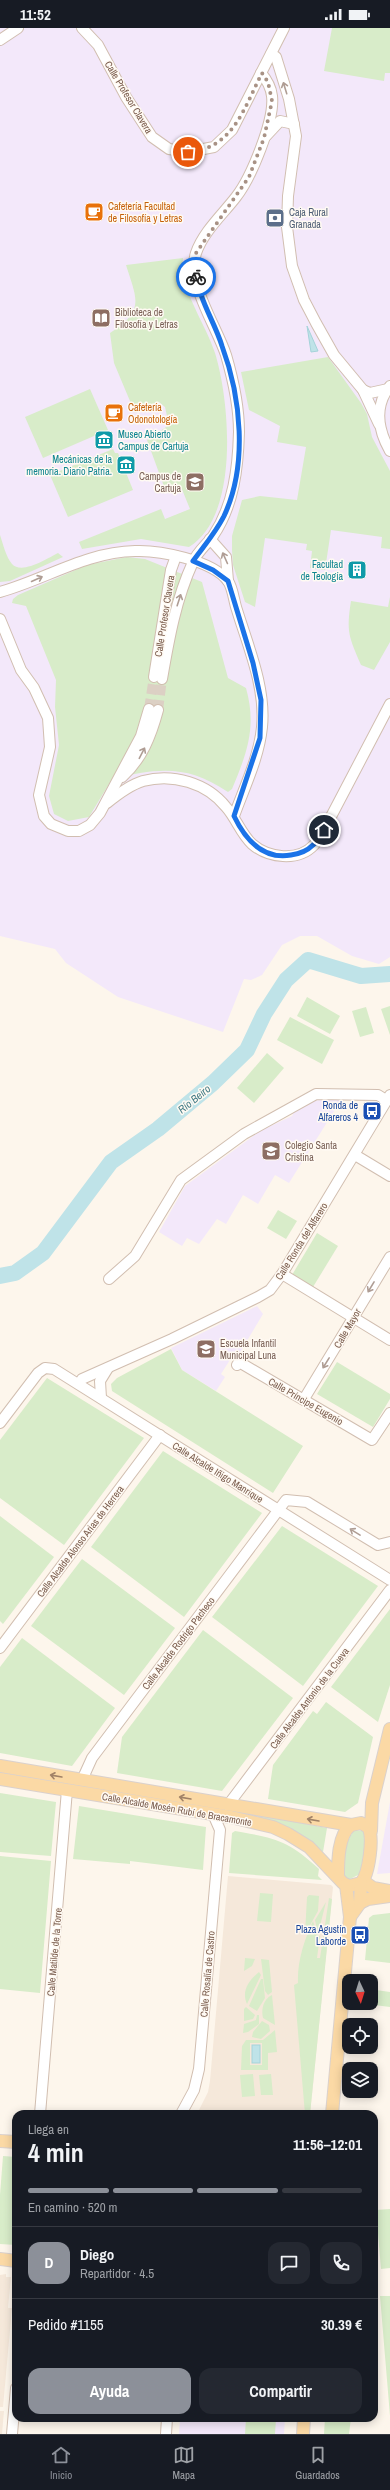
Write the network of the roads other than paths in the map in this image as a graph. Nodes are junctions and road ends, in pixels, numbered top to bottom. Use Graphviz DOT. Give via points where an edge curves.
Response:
graph roads {
  1 [pos="18,28"];
  2 [pos="82,28"];
  3 [pos="284,28"];
  4 [pos="0,40"];
  5 [pos="272,54"];
  6 [pos="262,73"];
  7 [pos="272,101"];
  8 [pos="280,121"];
  9 [pos="294,124"];
  10 [pos="264,138"];
  11 [pos="389,387"];
  12 [pos="363,390"];
  13 [pos="379,424"];
  14 [pos="390,451"];
  15 [pos="210,539"];
  16 [pos="176,556"];
  17 [pos="193,561"];
  18 [pos="228,581"];
  19 [pos="0,592"];
  20 [pos="0,619"];
  21 [pos="390,704"];
  22 [pos="153,709"];
  23 [pos="107,803"];
  24 [pos="234,816"];
  25 [pos="388,1097"];
  26 [pos="355,1155"];
  27 [pos="390,1176"];
  28 [pos="390,1256"];
  29 [pos="282,1274"];
  30 [pos="109,1279"];
  31 [pos="354,1318"];
  32 [pos="390,1340"];
  33 [pos="238,1364"];
  34 [pos="108,1368"];
  35 [pos="79,1384"];
  36 [pos="101,1398"];
  37 [pos="304,1399"];
  38 [pos="390,1413"];
  39 [pos="0,1423"];
  40 [pos="160,1435"];
  41 [pos="278,1509"];
  42 [pos="390,1542"];
  43 [pos="390,1580"];
  44 [pos="390,1590"];
  45 [pos="0,1648"];
  46 [pos="390,1729"];
  47 [pos="0,1766"];
  48 [pos="0,1778"];
  49 [pos="82,1780"];
  50 [pos="67,1790"];
  51 [pos="372,1802"];
  52 [pos="228,1805"];
  53 [pos="213,1814"];
  54 [pos="231,1817"];
  55 [pos="354,1824"];
  56 [pos="220,1830"];
  57 [pos="371,1831"];
  58 [pos="351,1882"];
  59 [pos="390,1891"];
  60 [pos="390,1896"];
  61 [pos="363,1900"];
  62 [pos="350,1917"];
  63 [pos="40,2110"];
  64 [pos="184,2110"];
  65 [pos="332,2110"];
  66 [pos="0,2141"];
  67 [pos="12,2142"];
  68 [pos="0,2259"];
  69 [pos="12,2260"];
  70 [pos="13,2422"];
  71 [pos="167,2422"];
  72 [pos="304,2422"];
  73 [pos="12,2434"];
  74 [pos="166,2434"];
  75 [pos="303,2434"];
  1 -- 4 [label="street"];
  2 -- 6 [label="street, Calle Profesor Clavera" via="98,45 144,128 158,142 176,151 200,151 224,139 232,130"];
  3 -- 5 [label="street, Calle Profesor Clavera"];
  5 -- 6 [label="street, Calle Profesor Clavera"];
  9 -- 5 [label="street, one-way" via="276,57"];
  6 -- 7 [label="street" via="268,82"];
  7 -- 8 [label="street"];
  7 -- 10 [label="street"];
  8 -- 9 [label="street"];
  8 -- 10 [label="street"];
  9 -- 12 [label="street" via="296,144 288,196 287,227 292,266 304,300 334,355"];
  10 -- 15 [label="street, Calle Profesor Clavera" via="249,177 196,253 196,280 226,355 239,430 232,495 224,516"];
  11 -- 12 [label="street" via="370,393"];
  11 -- 13 [label="street" via="382,398"];
  12 -- 13 [label="street"];
  13 -- 14 [label="street"];
  15 -- 17 [label="street, Calle Profesor Clavera"];
  18 -- 15 [label="street, one-way" via="226,557"];
  16 -- 17 [label="street"];
  16 -- 17 [label="street, Calle Profesor Clavera, one-way" via="171,570 158,678 179,599"];
  19 -- 16 [label="street, one-way" via="96,556 135,551"];
  17 -- 18 [label="street" via="213,570"];
  18 -- 24 [label="street" via="253,663 262,713 258,749"];
  20 -- 23 [label="street" via="21,670 34,688 48,718 50,747 40,795 44,816 59,829 79,831 90,825"];
  21 -- 24 [label="street" via="324,830 313,846 300,854 286,856 261,851 244,835"];
  22 -- 23 [label="street"];
  23 -- 24 [label="street" via="124,790 143,781 165,778 205,788 218,797"];
  25 -- 26 [label="street, Calle Ronda del Alfarero"];
  25 -- 30 [label="street" via="316,1094 257,1125 181,1180 135,1256"];
  26 -- 27 [label="street"];
  26 -- 29 [label="street, Calle Ronda del Alfarero"];
  28 -- 31 [label="street, Calle Mayor, one-way"];
  29 -- 31 [label="street"];
  29 -- 34 [label="street, Calle Ronda del Alfarero" via="270,1290 258,1297"];
  31 -- 32 [label="street"];
  31 -- 37 [label="street, Calle Mayor, one-way"];
  33 -- 37 [label="street, Calle Príncipe Eugenio"];
  34 -- 35 [label="street, Calle Ronda del Alfarero" via="82,1379"];
  34 -- 36 [label="street" via="100,1382"];
  35 -- 36 [label="street, Calle Alcalde Iñigo Manrique"];
  35 -- 39 [label="street, Calle Alcalde Iñigo Manrique" via="54,1369 45,1368 38,1373"];
  36 -- 40 [label="street, Calle Alcalde Iñigo Manrique"];
  37 -- 38 [label="street, Calle Príncipe Eugenio" via="372,1440"];
  40 -- 41 [label="street, Calle Alcalde Iñigo Manrique"];
  40 -- 45 [label="street, Calle Alcalde Alonso Arias de Herrera"];
  42 -- 41 [label="street, one-way" via="378,1544 368,1540 307,1502 286,1500"];
  41 -- 43 [label="street, Calle Alcalde Iñigo Manrique"];
  41 -- 49 [label="street, Calle Alcalde Rodrigo Pacheco" via="92,1758"];
  44 -- 52 [label="street, Calle Alcalde Antonio de la Cueva"];
  46 -- 51 [label="main road"];
  49 -- 47 [label="main road, Calle Alcalde Mosén Rubí de Bracamonte, one-way"];
  48 -- 50 [label="main road, Calle Alcalde Mosén Rubí de Bracamonte"];
  52 -- 49 [label="main road, Calle Alcalde Mosén Rubí de Bracamonte, one-way"];
  50 -- 53 [label="main road, Calle Alcalde Mosén Rubí de Bracamonte"];
  50 -- 63 [label="street, Calle Matilde de la Torre"];
  51 -- 55 [label="main road"];
  51 -- 57 [label="main road"];
  55 -- 52 [label="main road, Calle Alcalde Mosén Rubí de Bracamonte, one-way"];
  53 -- 54 [label="main road, Calle Alcalde Mosén Rubí de Bracamonte"];
  53 -- 56 [label="street, Calle Rosalía de Castro"];
  54 -- 56 [label="street"];
  54 -- 58 [label="main road, Calle Alcalde Mosén Rubí de Bracamonte" via="288,1834"];
  55 -- 57 [label="main road" via="368,1827"];
  55 -- 58 [label="main road" via="343,1834 338,1864"];
  56 -- 64 [label="street, Calle Rosalía de Castro" via="197,2080"];
  57 -- 58 [label="main road" via="372,1840"];
  58 -- 59 [label="main road"];
  58 -- 61 [label="main road, Calle Alcalde Mosén Rubí de Bracamonte"];
  58 -- 62 [label="main road"];
  60 -- 61 [label="main road"];
  61 -- 62 [label="main road"];
  62 -- 65 [label="main road"];
  66 -- 67 [label="main road"];
  68 -- 69 [label="main road"];
  70 -- 73 [label="street"];
  71 -- 74 [label="street"];
  72 -- 75 [label="main road"];
}
